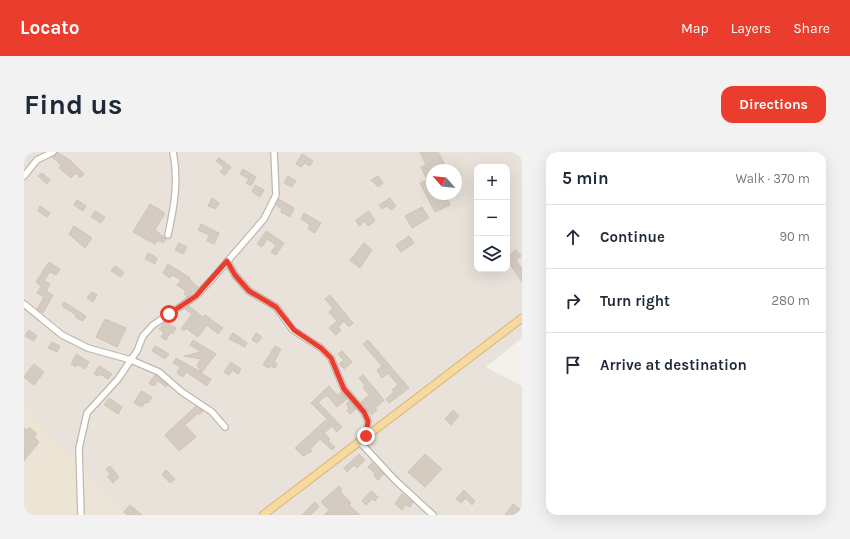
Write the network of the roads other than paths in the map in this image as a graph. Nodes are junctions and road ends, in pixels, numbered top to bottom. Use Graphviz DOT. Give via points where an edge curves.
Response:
graph roads {
  1 [pos="53,152"];
  2 [pos="173,152"];
  3 [pos="274,152"];
  4 [pos="24,176"];
  5 [pos="168,235"];
  6 [pos="227,261"];
  7 [pos="24,304"];
  8 [pos="522,318"];
  9 [pos="131,360"];
  10 [pos="225,427"];
  11 [pos="366,436"];
  12 [pos="360,441"];
  13 [pos="81,515"];
  14 [pos="263,515"];
  15 [pos="433,515"];
  1 -- 4 [label="street" via="37,160"];
  2 -- 5 [label="street" via="176,167 176,202"];
  3 -- 6 [label="street" via="276,195 264,219"];
  6 -- 9 [label="street" via="196,296 152,325 143,336"];
  6 -- 11 [label="street" via="249,291 276,307 294,330 331,358 344,389 364,412 368,421"];
  7 -- 9 [label="street" via="62,335 88,348"];
  8 -- 11 [label="main road"];
  9 -- 10 [label="street" via="163,374 182,392 212,412"];
  9 -- 13 [label="street" via="118,379 87,413 79,448"];
  11 -- 12 [label="main road"];
  12 -- 14 [label="main road"];
  12 -- 15 [label="street" via="395,480"];
}
